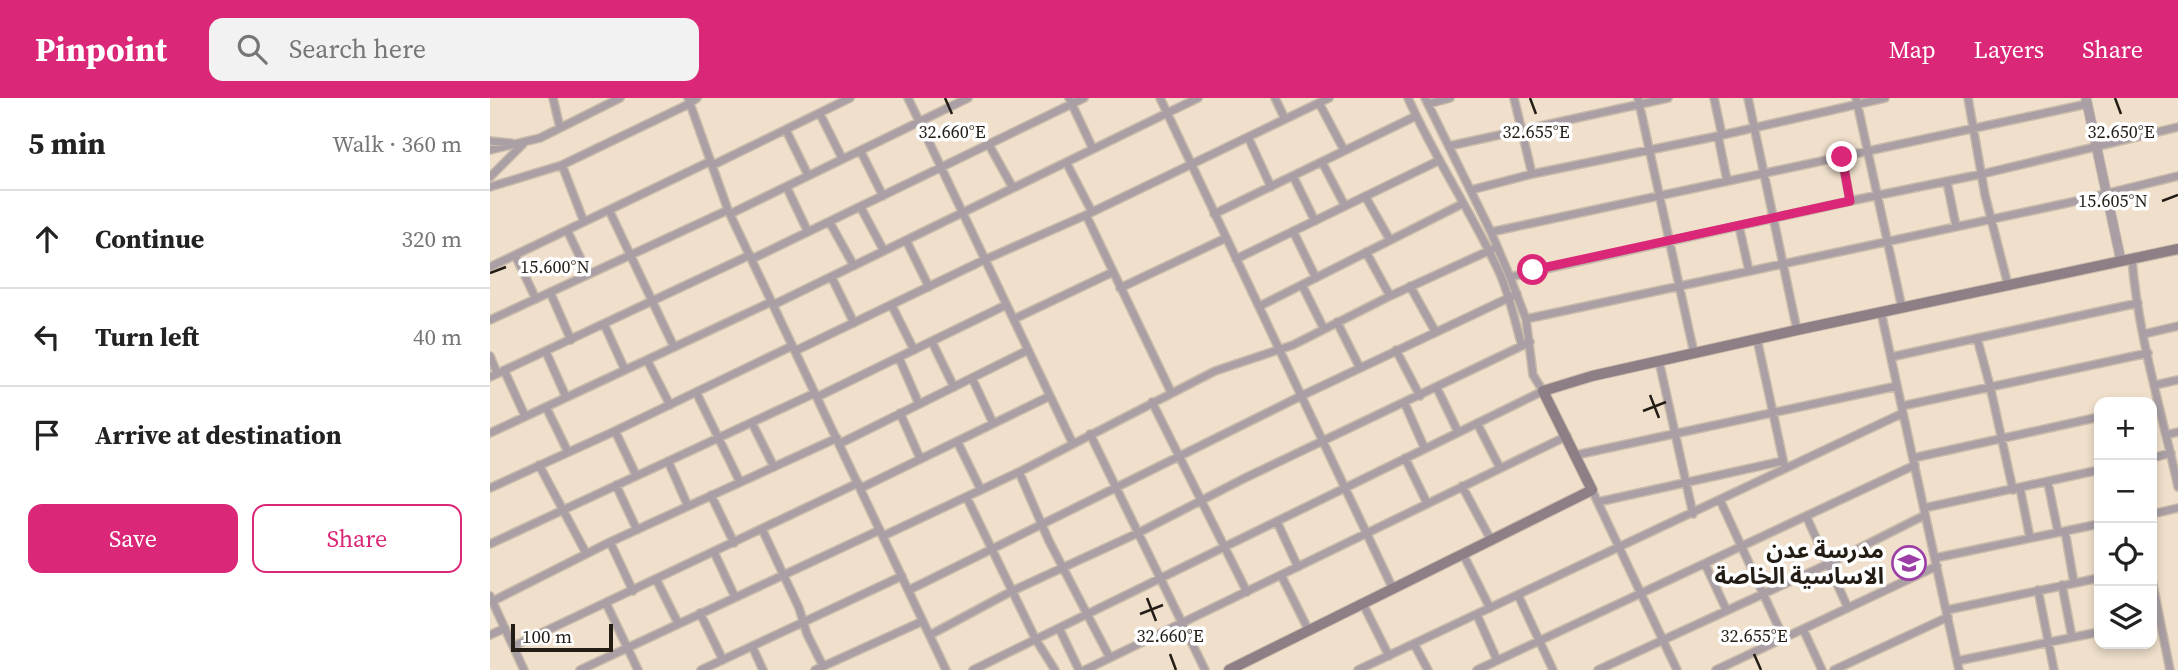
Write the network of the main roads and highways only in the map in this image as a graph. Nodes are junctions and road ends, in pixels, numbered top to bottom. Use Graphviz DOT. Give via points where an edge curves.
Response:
graph roads {
  1 [pos="2178,249"];
  2 [pos="1247,666"];
  3 [pos="1229,670"];
  1 -- 2 [label="main road" via="1694,353 1544,391 1592,490"];
  2 -- 3 [label="main road"];
}
